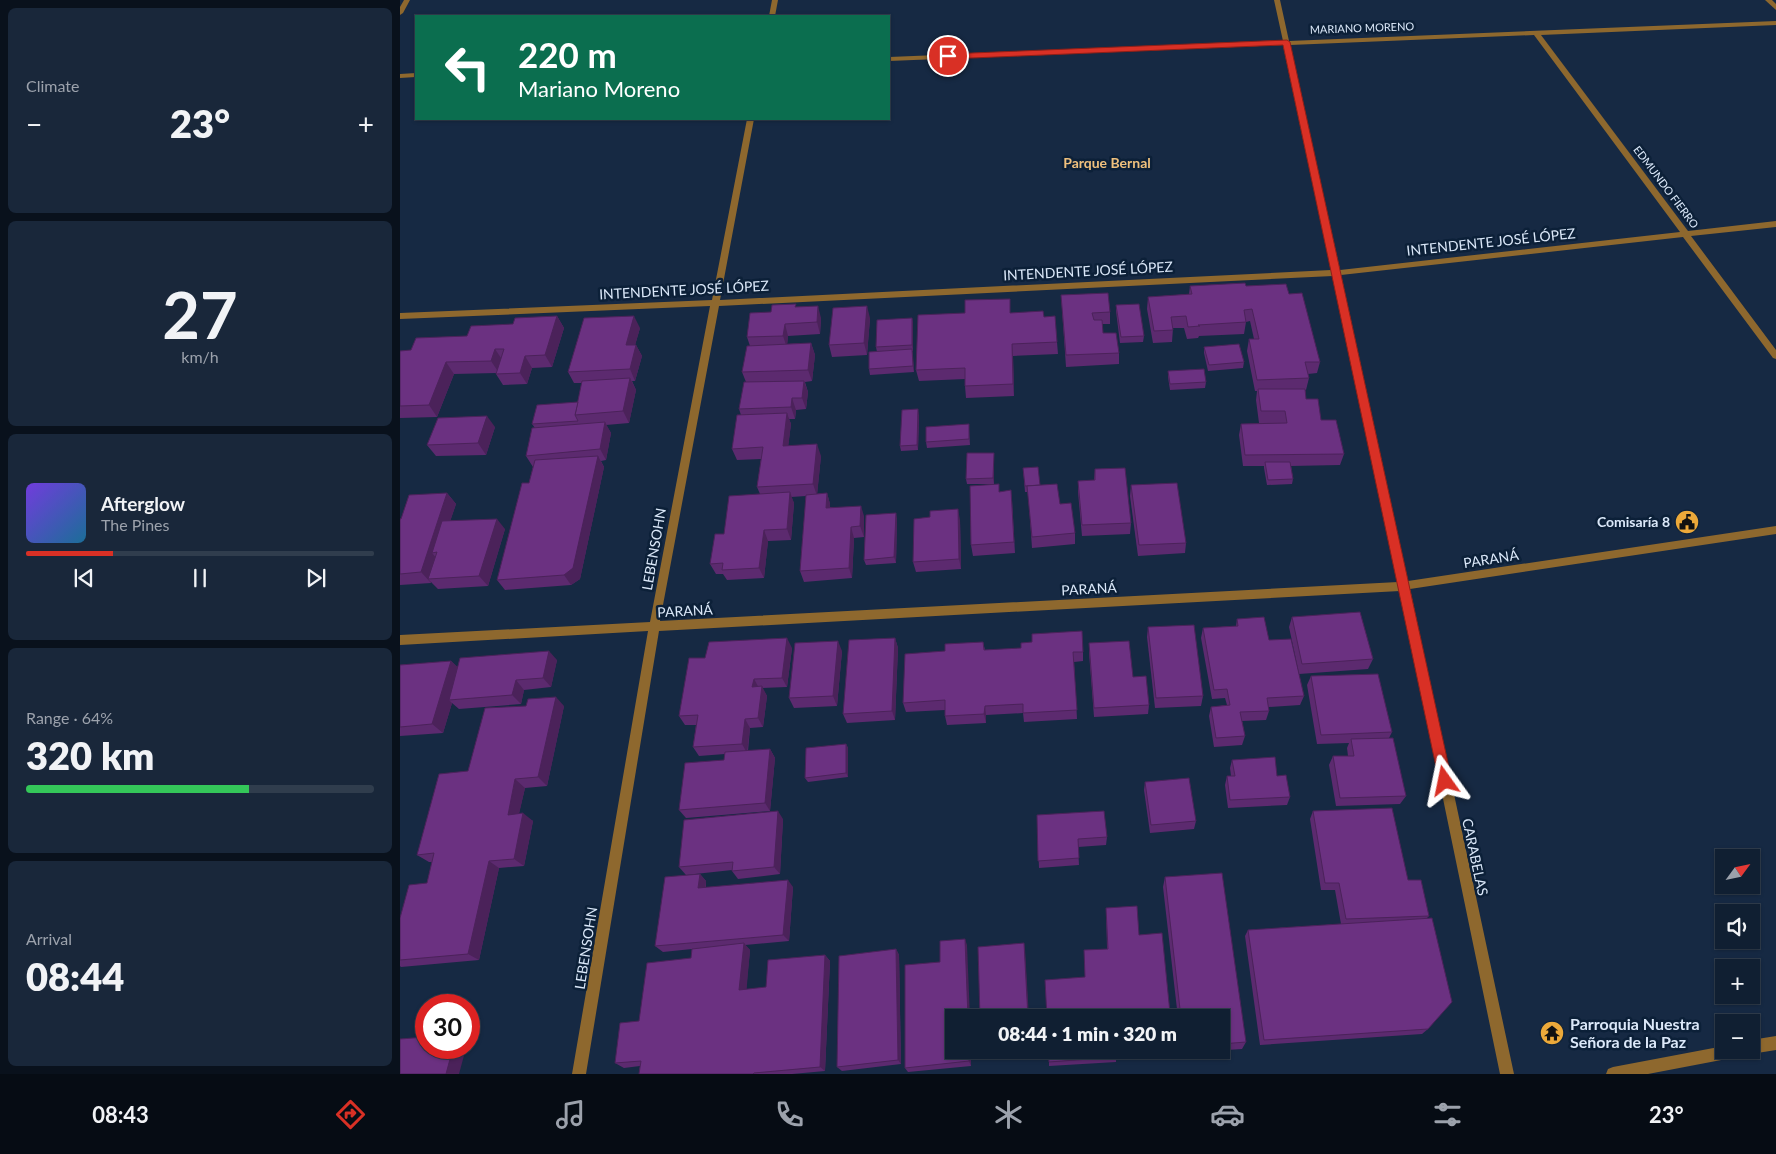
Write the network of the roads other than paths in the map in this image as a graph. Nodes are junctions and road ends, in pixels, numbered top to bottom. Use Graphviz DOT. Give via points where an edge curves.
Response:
graph roads {
  1 [pos="407,0"];
  2 [pos="776,0"];
  3 [pos="1277,0"];
  4 [pos="1768,0"];
  5 [pos="1776,8"];
  6 [pos="400,12"];
  7 [pos="772,15"];
  8 [pos="1776,23"];
  9 [pos="1536,33"];
  10 [pos="1287,42"];
  11 [pos="890,59"];
  12 [pos="415,75"];
  13 [pos="400,76"];
  14 [pos="750,120"];
  15 [pos="1776,224"];
  16 [pos="1687,234"];
  17 [pos="1337,273"];
  18 [pos="714,303"];
  19 [pos="400,316"];
  20 [pos="1776,356"];
  21 [pos="1776,530"];
  22 [pos="1404,586"];
  23 [pos="654,627"];
  24 [pos="400,640"];
  25 [pos="1776,1043"];
  26 [pos="1760,1046"];
  27 [pos="1715,1054"];
  28 [pos="580,1074"];
  29 [pos="1507,1074"];
  30 [pos="1613,1074"];
  1 -- 6 [label="street"];
  2 -- 7 [label="street"];
  3 -- 10 [label="street, CARABELAS"];
  4 -- 5 [label="street"];
  8 -- 9 [label="street, MARIANO MORENO"];
  9 -- 10 [label="street, MARIANO MORENO"];
  9 -- 16 [label="street, EDMUNDO FIERRO"];
  10 -- 11 [label="street, MARIANO MORENO"];
  10 -- 17 [label="street, CARABELAS"];
  12 -- 13 [label="street"];
  14 -- 18 [label="street, LEBENSOHN"];
  15 -- 16 [label="street, INTENDENTE JOSÉ LÓPEZ"];
  16 -- 17 [label="street, INTENDENTE JOSÉ LÓPEZ"];
  16 -- 20 [label="street, EDMUNDO FIERRO"];
  17 -- 18 [label="street, INTENDENTE JOSÉ LÓPEZ"];
  17 -- 22 [label="street, CARABELAS"];
  18 -- 19 [label="street, INTENDENTE JOSÉ LÓPEZ"];
  18 -- 23 [label="street, LEBENSOHN"];
  21 -- 22 [label="street, PARANÁ"];
  22 -- 23 [label="street, PARANÁ"];
  22 -- 29 [label="street, CARABELAS"];
  23 -- 24 [label="street, PARANÁ"];
  23 -- 28 [label="street, LEBENSOHN"];
  25 -- 26 [label="street"];
  27 -- 30 [label="street"];
}
